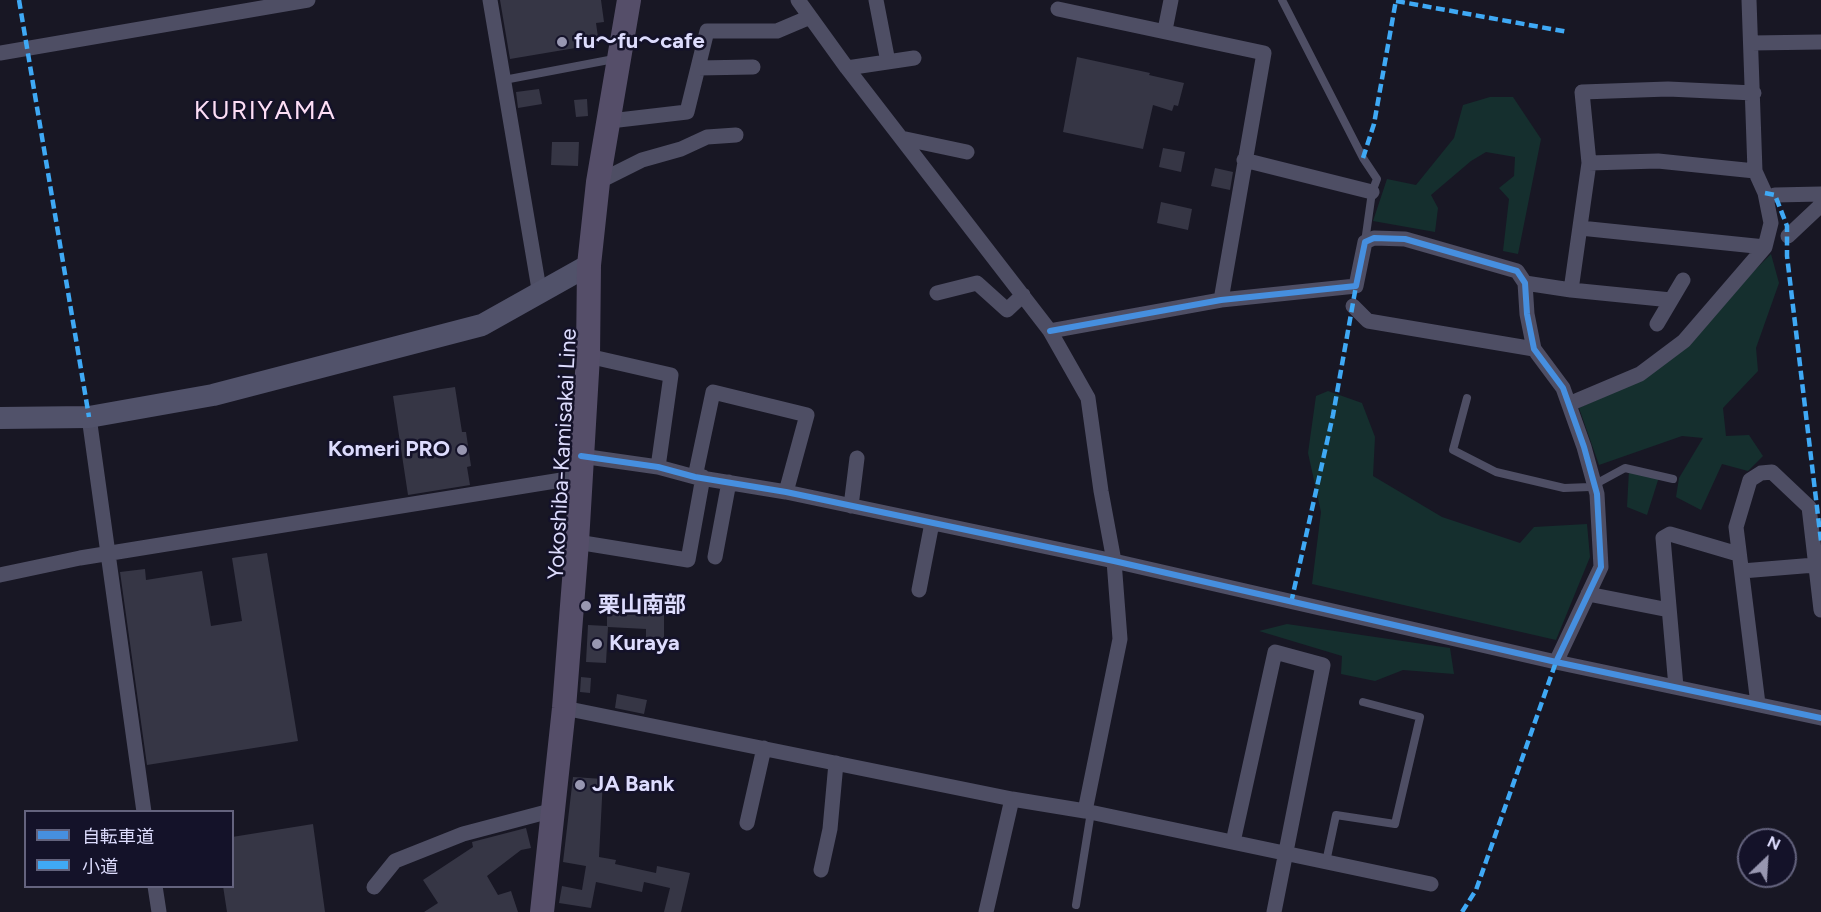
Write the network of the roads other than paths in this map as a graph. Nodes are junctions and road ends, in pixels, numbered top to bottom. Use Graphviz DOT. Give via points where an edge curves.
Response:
graph roads {
  1 [pos="308,0"];
  2 [pos="490,0"];
  3 [pos="629,0"];
  4 [pos="798,0"];
  5 [pos="876,0"];
  6 [pos="1171,0"];
  7 [pos="1282,0"];
  8 [pos="1749,0"];
  9 [pos="1058,9"];
  10 [pos="810,17"];
  11 [pos="1165,30"];
  12 [pos="1821,42"];
  13 [pos="1751,43"];
  14 [pos="0,52"];
  15 [pos="620,58"];
  16 [pos="914,58"];
  17 [pos="888,62"];
  18 [pos="753,67"];
  19 [pos="847,68"];
  20 [pos="698,69"];
  21 [pos="504,80"];
  22 [pos="1754,93"];
  23 [pos="610,121"];
  24 [pos="736,135"];
  25 [pos="901,138"];
  26 [pos="967,152"];
  27 [pos="1244,160"];
  28 [pos="1589,163"];
  29 [pos="1755,171"];
  30 [pos="598,182"];
  31 [pos="1372,192"];
  32 [pos="1821,194"];
  33 [pos="1775,195"];
  34 [pos="1821,205"];
  35 [pos="1580,228"];
  36 [pos="1788,236"];
  37 [pos="1365,242"];
  38 [pos="1765,247"];
  39 [pos="590,265"];
  40 [pos="1683,280"];
  41 [pos="1525,283"];
  42 [pos="1571,290"];
  43 [pos="937,293"];
  44 [pos="540,295"];
  45 [pos="1023,295"];
  46 [pos="1221,300"];
  47 [pos="1671,300"];
  48 [pos="1353,306"];
  49 [pos="1658,324"];
  50 [pos="1050,331"];
  51 [pos="1534,349"];
  52 [pos="588,356"];
  53 [pos="1467,398"];
  54 [pos="1569,404"];
  55 [pos="89,417"];
  56 [pos="0,418"];
  57 [pos="857,458"];
  58 [pos="581,467"];
  59 [pos="658,467"];
  60 [pos="699,477"];
  61 [pos="1672,479"];
  62 [pos="729,482"];
  63 [pos="1594,484"];
  64 [pos="786,492"];
  65 [pos="851,506"];
  66 [pos="932,523"];
  67 [pos="577,542"];
  68 [pos="109,554"];
  69 [pos="1738,554"];
  70 [pos="715,557"];
  71 [pos="1114,561"];
  72 [pos="1815,565"];
  73 [pos="1742,571"];
  74 [pos="0,575"];
  75 [pos="919,590"];
  76 [pos="1588,594"];
  77 [pos="1669,610"];
  78 [pos="1821,610"];
  79 [pos="1556,662"];
  80 [pos="1676,687"];
  81 [pos="1363,702"];
  82 [pos="1758,704"];
  83 [pos="564,708"];
  84 [pos="1821,718"];
  85 [pos="764,748"];
  86 [pos="836,763"];
  87 [pos="1012,799"];
  88 [pos="144,810"];
  89 [pos="554,810"];
  90 [pos="1088,811"];
  91 [pos="747,823"];
  92 [pos="1233,842"];
  93 [pos="1285,852"];
  94 [pos="1326,862"];
  95 [pos="821,870"];
  96 [pos="1431,884"];
  97 [pos="374,887"];
  98 [pos="155,888"];
  99 [pos="1076,904"];
  100 [pos="159,912"];
  101 [pos="542,912"];
  102 [pos="987,912"];
  103 [pos="1274,912"];
  1 -- 14 [label="street"];
  2 -- 21 [label="street"];
  3 -- 15 [label="main road, Yokoshiba-Kamisakai Line"];
  4 -- 10 [label="street"];
  5 -- 17 [label="street"];
  6 -- 11 [label="street"];
  7 -- 31 [label="lane" via="1377,179"];
  8 -- 13 [label="street"];
  9 -- 11 [label="street"];
  10 -- 19 [label="street"];
  10 -- 20 [label="street" via="777,32 707,31"];
  11 -- 27 [label="street" via="1264,52"];
  12 -- 13 [label="street"];
  13 -- 22 [label="street"];
  15 -- 21 [label="lane"];
  15 -- 23 [label="main road, Yokoshiba-Kamisakai Line"];
  16 -- 17 [label="street"];
  17 -- 19 [label="street"];
  18 -- 20 [label="street"];
  19 -- 25 [label="street"];
  20 -- 23 [label="street" via="687,112"];
  21 -- 44 [label="street"];
  22 -- 28 [label="street" via="1668,89 1582,92"];
  22 -- 29 [label="street"];
  23 -- 30 [label="main road, Yokoshiba-Kamisakai Line"];
  24 -- 30 [label="street" via="707,137 642,160"];
  25 -- 26 [label="street"];
  25 -- 45 [label="street"];
  27 -- 31 [label="street"];
  27 -- 46 [label="street"];
  28 -- 29 [label="street" via="1658,160"];
  28 -- 35 [label="street"];
  29 -- 38 [label="street" via="1765,193 1771,223"];
  30 -- 39 [label="main road, Yokoshiba-Kamisakai Line"];
  31 -- 37 [label="lane"];
  32 -- 33 [label="street"];
  34 -- 36 [label="street"];
  35 -- 38 [label="street"];
  35 -- 42 [label="street"];
  37 -- 41 [label="street" via="1374,238 1406,239 1517,272"];
  37 -- 46 [label="street" via="1356,286"];
  38 -- 54 [label="street" via="1684,341 1640,374"];
  39 -- 44 [label="street"];
  39 -- 52 [label="main road, Yokoshiba-Kamisakai Line"];
  40 -- 47 [label="street"];
  41 -- 42 [label="street"];
  41 -- 51 [label="street"];
  42 -- 47 [label="street"];
  43 -- 45 [label="street" via="977,284 1007,310"];
  44 -- 55 [label="street" via="482,325 213,395"];
  45 -- 50 [label="street"];
  46 -- 50 [label="street"];
  47 -- 49 [label="street"];
  48 -- 51 [label="street" via="1368,321"];
  50 -- 71 [label="street" via="1088,398"];
  51 -- 54 [label="street" via="1563,388"];
  52 -- 58 [label="main road, Yokoshiba-Kamisakai Line"];
  52 -- 59 [label="street" via="671,375"];
  53 -- 63 [label="lane" via="1453,450 1496,472 1564,488"];
  54 -- 63 [label="street"];
  55 -- 56 [label="street"];
  55 -- 68 [label="street"];
  57 -- 65 [label="street"];
  58 -- 59 [label="street"];
  58 -- 67 [label="main road, Yokoshiba-Kamisakai Line"];
  58 -- 68 [label="street"];
  59 -- 60 [label="street"];
  60 -- 62 [label="street"];
  60 -- 64 [label="street" via="713,392 807,415"];
  60 -- 67 [label="street" via="688,560"];
  61 -- 63 [label="lane" via="1625,468"];
  62 -- 64 [label="street"];
  62 -- 70 [label="street"];
  63 -- 76 [label="street" via="1601,567"];
  64 -- 65 [label="street"];
  65 -- 66 [label="street"];
  66 -- 71 [label="street"];
  66 -- 75 [label="street"];
  67 -- 83 [label="main road, Yokoshiba-Kamisakai Line"];
  68 -- 74 [label="street"];
  68 -- 88 [label="street"];
  69 -- 72 [label="street" via="1736,527 1750,480 1772,472 1809,507"];
  69 -- 73 [label="street"];
  69 -- 77 [label="street" via="1670,534 1663,538"];
  71 -- 79 [label="street"];
  71 -- 90 [label="street" via="1120,639"];
  72 -- 73 [label="street"];
  72 -- 78 [label="street"];
  73 -- 82 [label="street"];
  76 -- 77 [label="street"];
  76 -- 79 [label="street"];
  77 -- 80 [label="street"];
  79 -- 80 [label="street"];
  80 -- 82 [label="street"];
  81 -- 94 [label="lane" via="1420,717 1395,824 1336,815"];
  82 -- 84 [label="street"];
  83 -- 85 [label="street"];
  83 -- 89 [label="main road, Yokoshiba-Kamisakai Line"];
  85 -- 86 [label="street"];
  85 -- 91 [label="street"];
  86 -- 87 [label="street"];
  86 -- 95 [label="street" via="830,829"];
  87 -- 90 [label="street"];
  87 -- 102 [label="street"];
  89 -- 97 [label="street" via="464,834 395,861"];
  89 -- 101 [label="main road, Yokoshiba-Kamisakai Line"];
  90 -- 92 [label="street"];
  90 -- 99 [label="lane"];
  92 -- 93 [label="street"];
  92 -- 93 [label="street" via="1275,652 1323,664"];
  93 -- 94 [label="street"];
  93 -- 103 [label="street"];
  94 -- 96 [label="street"];
  98 -- 100 [label="street"];
}
